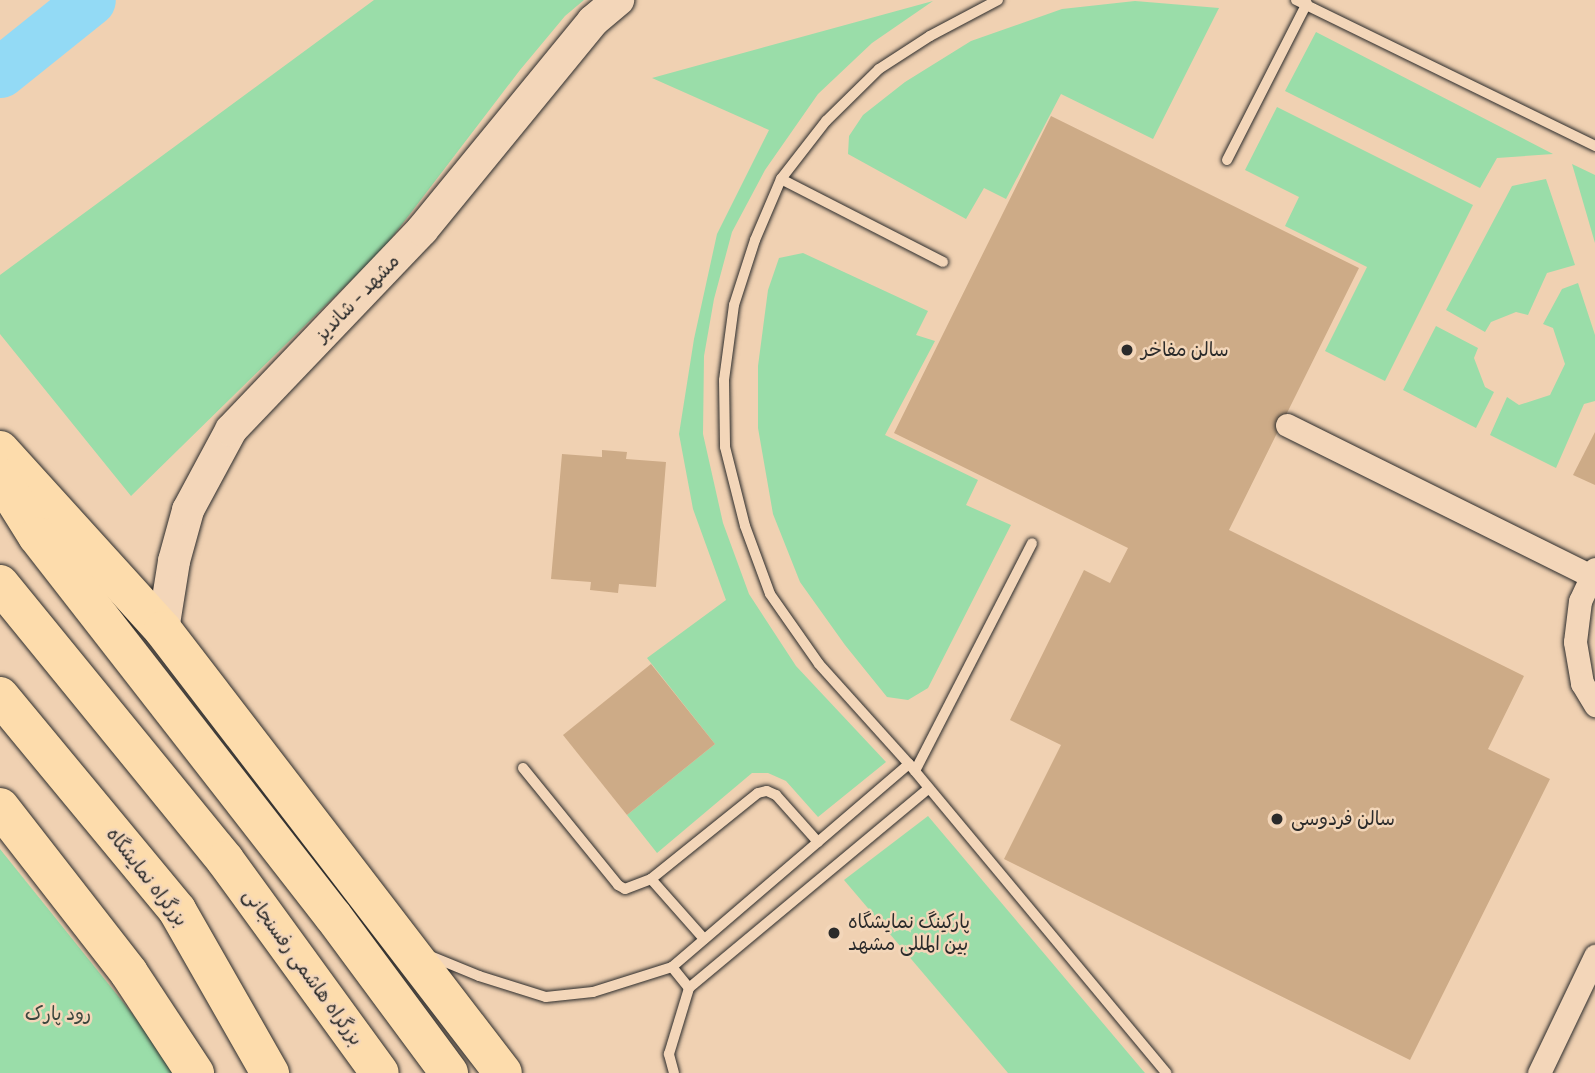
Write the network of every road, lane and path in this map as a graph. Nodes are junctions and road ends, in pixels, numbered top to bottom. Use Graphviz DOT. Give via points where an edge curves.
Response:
graph roads {
  1 [pos="618,0"];
  2 [pos="998,0"];
  3 [pos="1302,2"];
  4 [pos="1595,146"];
  5 [pos="1227,160"];
  6 [pos="781,179"];
  7 [pos="943,262"];
  8 [pos="1287,425"];
  9 [pos="0,450"];
  10 [pos="0,477"];
  11 [pos="1032,543"];
  12 [pos="1593,573"];
  13 [pos="0,584"];
  14 [pos="163,630"];
  15 [pos="0,696"];
  16 [pos="1595,705"];
  17 [pos="912,767"];
  18 [pos="523,768"];
  19 [pos="929,788"];
  20 [pos="0,807"];
  21 [pos="818,842"];
  22 [pos="651,879"];
  23 [pos="177,910"];
  24 [pos="704,939"];
  25 [pos="406,945"];
  26 [pos="1595,956"];
  27 [pos="672,967"];
  28 [pos="688,988"];
  29 [pos="195,1073"];
  30 [pos="270,1073"];
  31 [pos="296,1073"];
  32 [pos="380,1073"];
  33 [pos="449,1073"];
  34 [pos="503,1073"];
  35 [pos="674,1073"];
  36 [pos="1166,1073"];
  37 [pos="1539,1073"];
  1 -- 14 [label="main road, مشهد - شاندیز" via="593,21 422,229 231,430 188,510"];
  2 -- 6 [label="lane" via="879,69 826,121"];
  3 -- 4 [label="lane"];
  3 -- 5 [label="lane"];
  6 -- 7 [label="lane"];
  6 -- 17 [label="lane" via="734,305 724,380 725,447 769,594 819,664"];
  8 -- 12 [label="street"];
  9 -- 14 [label="highway"];
  10 -- 33 [label="highway" via="37,536 333,916"];
  11 -- 17 [label="lane"];
  12 -- 16 [label="street" via="1580,601 1575,642 1582,683"];
  13 -- 32 [label="highway, بزرگراه هاشمی رفسنجانی" via="225,860"];
  14 -- 25 [label="highway"];
  15 -- 23 [label="highway, بزرگراه نمایشگاه"];
  17 -- 19 [label="lane"];
  17 -- 21 [label="lane"];
  18 -- 22 [label="lane" via="618,885 625,889"];
  19 -- 28 [label="lane"];
  19 -- 36 [label="lane"];
  20 -- 29 [label="highway" via="129,973"];
  21 -- 22 [label="lane" via="776,795 767,791 758,793"];
  21 -- 24 [label="lane"];
  22 -- 24 [label="lane"];
  23 -- 30 [label="highway, بزرگراه نمایشگاه"];
  23 -- 31 [label="highway"];
  24 -- 27 [label="lane"];
  25 -- 27 [label="lane" via="479,976 546,997 593,992"];
  25 -- 34 [label="highway"];
  26 -- 37 [label="street"];
  27 -- 28 [label="lane"];
  28 -- 35 [label="lane" via="669,1054"];
}
